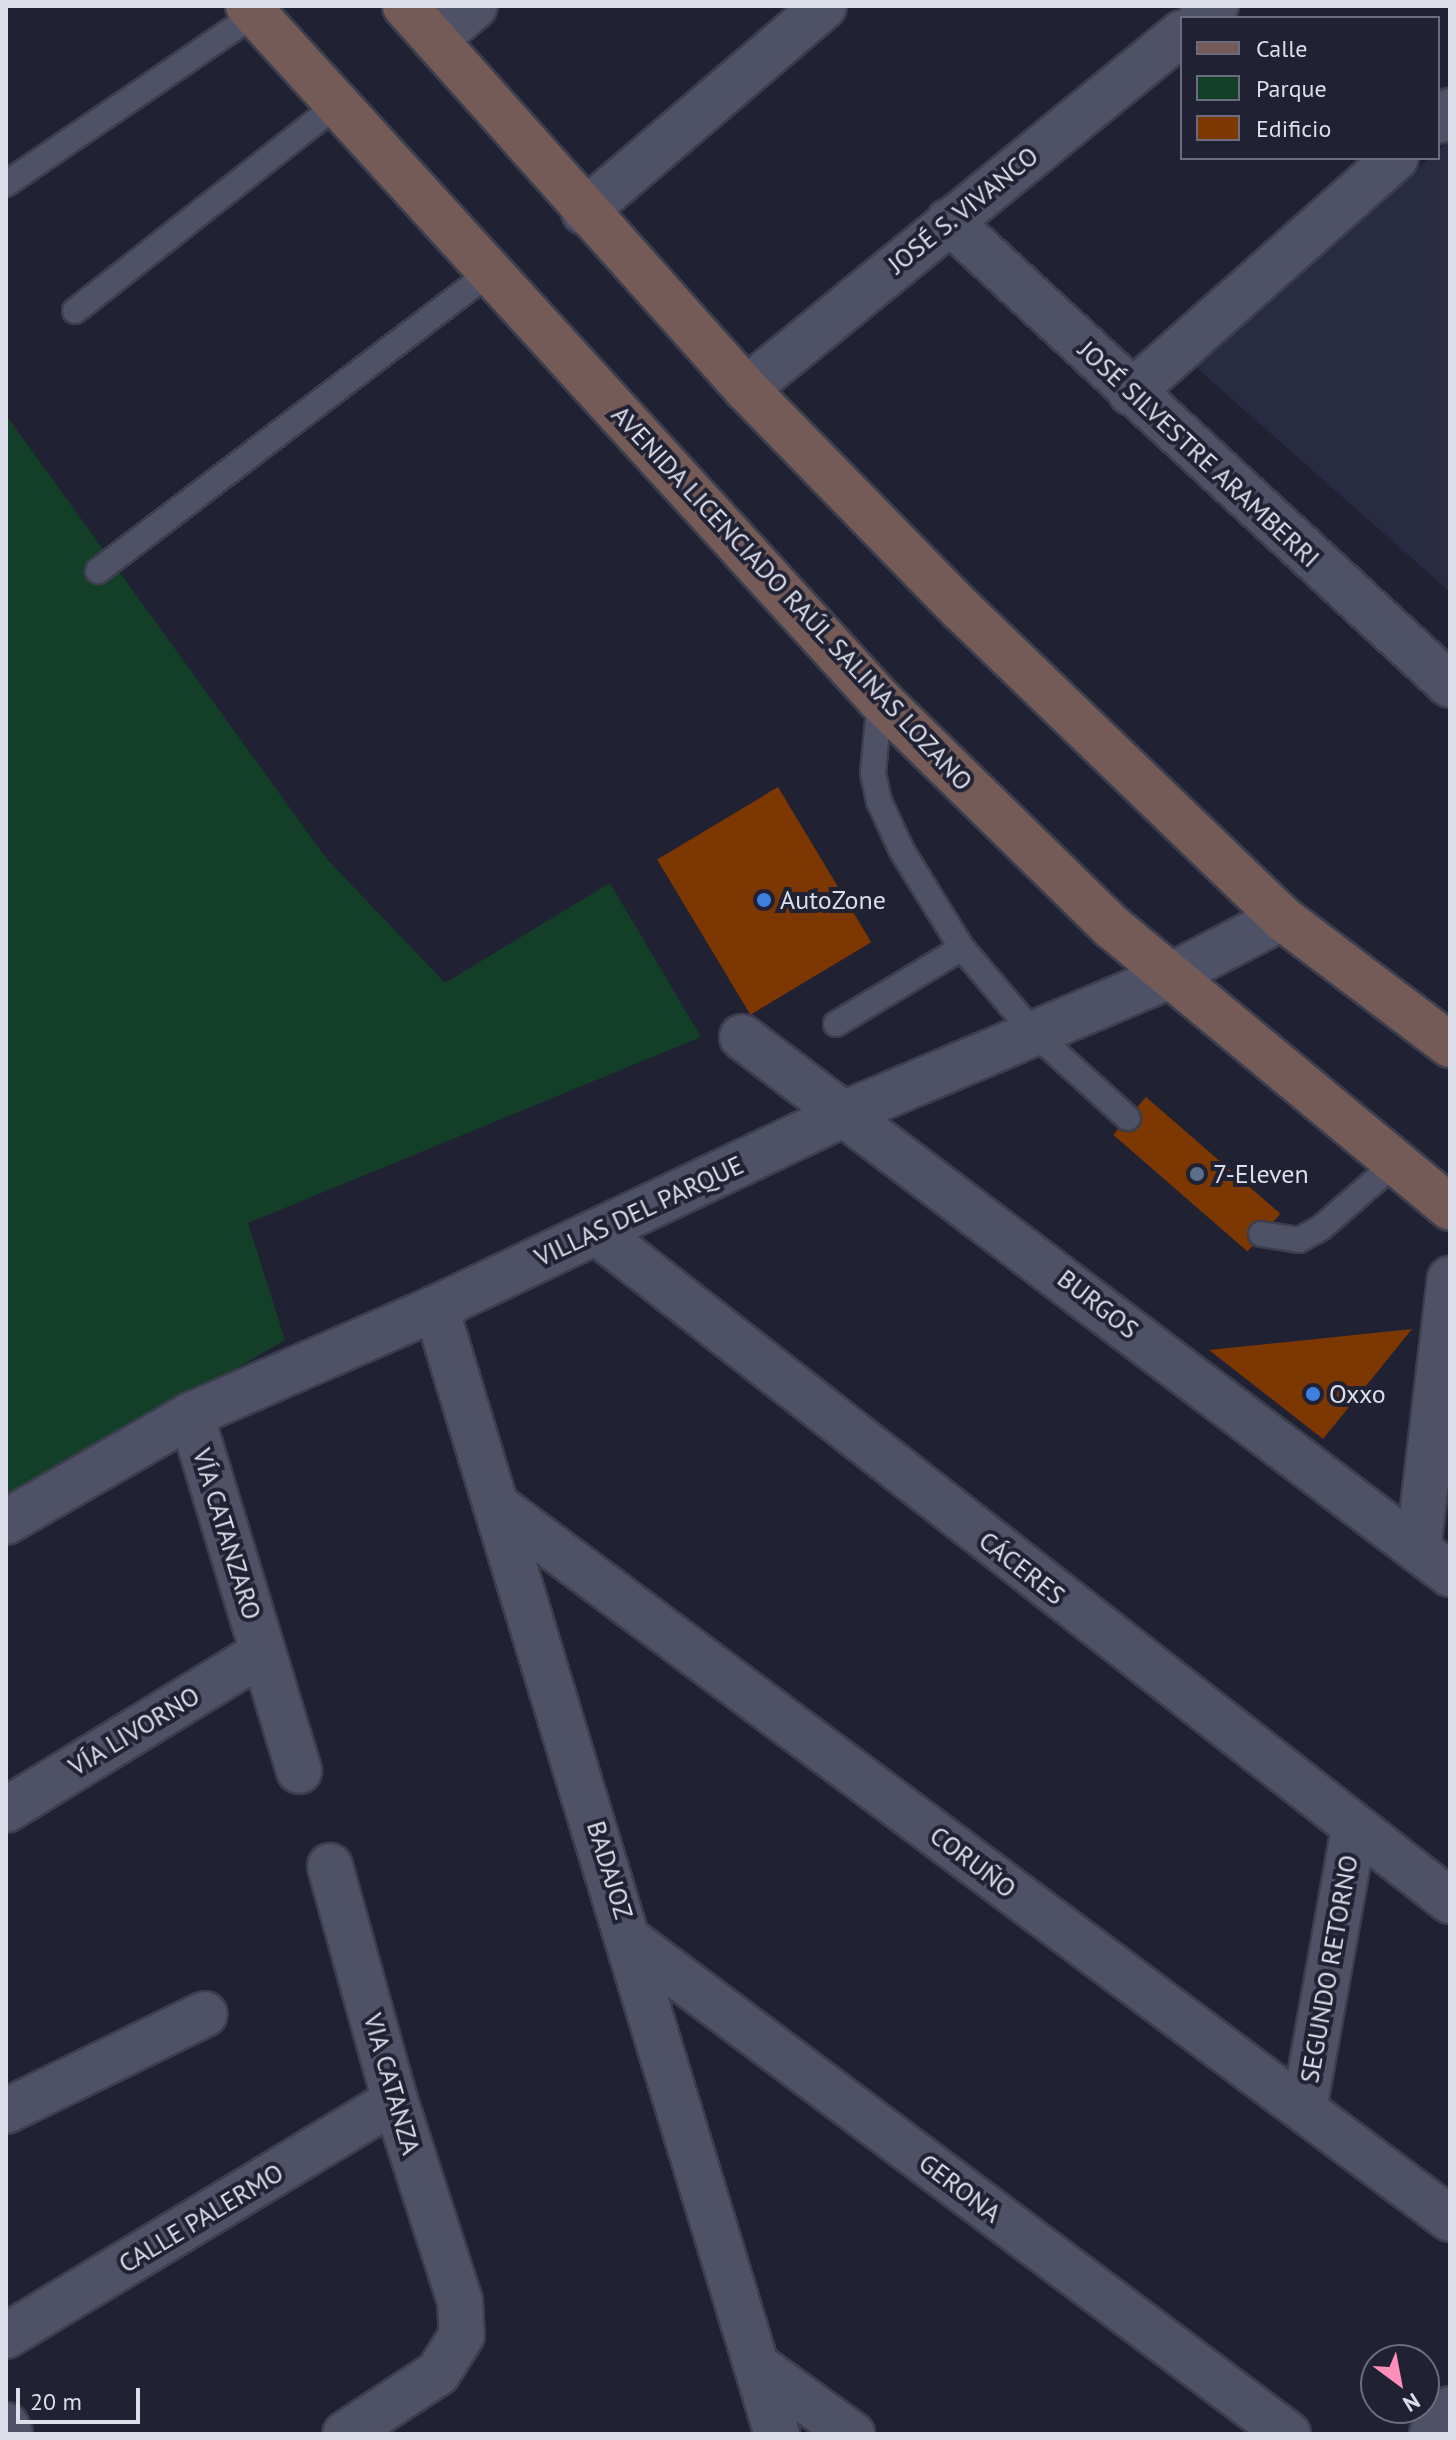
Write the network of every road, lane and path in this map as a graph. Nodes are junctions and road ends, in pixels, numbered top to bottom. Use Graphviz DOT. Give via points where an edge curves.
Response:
graph roads {
  1 [pos="405,6"];
  2 [pos="475,6"];
  3 [pos="824,6"];
  4 [pos="252,10"];
  5 [pos="1180,35"];
  6 [pos="435,40"];
  7 [pos="337,105"];
  8 [pos="1394,160"];
  9 [pos="6,184"];
  10 [pos="584,212"];
  11 [pos="949,221"];
  12 [pos="490,272"];
  13 [pos="75,311"];
  14 [pos="746,389"];
  15 [pos="1131,393"];
  16 [pos="98,571"];
  17 [pos="1450,685"];
  18 [pos="880,700"];
  19 [pos="1282,918"];
  20 [pos="962,948"];
  21 [pos="1172,975"];
  22 [pos="836,1024"];
  23 [pos="1033,1032"];
  24 [pos="742,1037"];
  25 [pos="1450,1045"];
  26 [pos="848,1112"];
  27 [pos="1128,1118"];
  28 [pos="1399,1160"];
  29 [pos="1450,1208"];
  30 [pos="596,1232"];
  31 [pos="1261,1234"];
  32 [pos="1450,1279"];
  33 [pos="436,1308"];
  34 [pos="191,1415"];
  35 [pos="496,1505"];
  36 [pos="6,1522"];
  37 [pos="1434,1562"];
  38 [pos="262,1653"];
  39 [pos="299,1771"];
  40 [pos="6,1810"];
  41 [pos="1354,1829"];
  42 [pos="330,1866"];
  43 [pos="1450,1901"];
  44 [pos="632,1942"];
  45 [pos="205,2014"];
  46 [pos="395,2100"];
  47 [pos="1304,2109"];
  48 [pos="6,2111"];
  49 [pos="1450,2219"];
  50 [pos="6,2336"];
  51 [pos="759,2367"];
  52 [pos="1450,2409"];
  53 [pos="6,2425"];
  54 [pos="10,2434"];
  55 [pos="345,2434"];
  56 [pos="777,2434"];
  57 [pos="852,2434"];
  58 [pos="1288,2434"];
  59 [pos="1432,2434"];
  1 -- 6 [label="main road"];
  2 -- 6 [label="street"];
  3 -- 10 [label="street"];
  4 -- 7 [label="main road, AVENIDA LICENCIADO RAÚL SALINAS LOZANO"];
  4 -- 9 [label="lane"];
  5 -- 11 [label="street, JOSÉ S. VIVANCO"];
  6 -- 10 [label="main road"];
  7 -- 12 [label="main road, AVENIDA LICENCIADO RAÚL SALINAS LOZANO"];
  7 -- 13 [label="lane"];
  8 -- 15 [label="street"];
  10 -- 14 [label="main road"];
  11 -- 14 [label="street, JOSÉ S. VIVANCO"];
  11 -- 15 [label="street, JOSÉ SILVESTRE ARAMBERRI"];
  12 -- 16 [label="lane"];
  12 -- 18 [label="main road, AVENIDA LICENCIADO RAÚL SALINAS LOZANO"];
  14 -- 19 [label="main road" via="962,610"];
  15 -- 17 [label="street, JOSÉ SILVESTRE ARAMBERRI"];
  18 -- 20 [label="lane" via="873,773 879,801 895,839"];
  18 -- 21 [label="main road, AVENIDA LICENCIADO RAÚL SALINAS LOZANO" via="1097,913"];
  19 -- 21 [label="street, VILLAS DEL PARQUE"];
  19 -- 25 [label="main road"];
  20 -- 22 [label="lane"];
  20 -- 23 [label="lane"];
  21 -- 23 [label="street, VILLAS DEL PARQUE"];
  21 -- 28 [label="main road, AVENIDA LICENCIADO RAÚL SALINAS LOZANO"];
  23 -- 26 [label="street, VILLAS DEL PARQUE"];
  23 -- 27 [label="lane"];
  24 -- 26 [label="street, BURGOS"];
  26 -- 30 [label="street, VILLAS DEL PARQUE"];
  26 -- 37 [label="street, BURGOS"];
  28 -- 29 [label="main road, AVENIDA LICENCIADO RAÚL SALINAS LOZANO"];
  28 -- 31 [label="lane" via="1321,1228 1299,1240"];
  30 -- 33 [label="street, VILLAS DEL PARQUE"];
  30 -- 41 [label="street, CÁCERES"];
  32 -- 37 [label="street"];
  33 -- 34 [label="street, VILLAS DEL PARQUE"];
  33 -- 35 [label="street, BADAJOZ"];
  34 -- 36 [label="street, VILLAS DEL PARQUE"];
  34 -- 38 [label="street, VÍA CATANZARO"];
  35 -- 44 [label="street, BADAJOZ"];
  35 -- 47 [label="street, CORUÑO"];
  38 -- 39 [label="street, VÍA CATANZARO"];
  38 -- 40 [label="street, VÍA LIVORNO"];
  41 -- 43 [label="street, CÁCERES"];
  41 -- 47 [label="street, SEGUNDO RETORNO"];
  42 -- 46 [label="street, VIA CATANZA"];
  44 -- 51 [label="street, BADAJOZ"];
  44 -- 58 [label="street, GERONA"];
  45 -- 48 [label="street"];
  46 -- 50 [label="street, CALLE PALERMO"];
  46 -- 55 [label="street, VIA CATANZA" via="460,2301 462,2335 455,2353 412,2392"];
  47 -- 49 [label="street, CORUÑO"];
  51 -- 56 [label="street, BADAJOZ"];
  51 -- 57 [label="street"];
  52 -- 59 [label="street"];
  53 -- 54 [label="street"];
}
